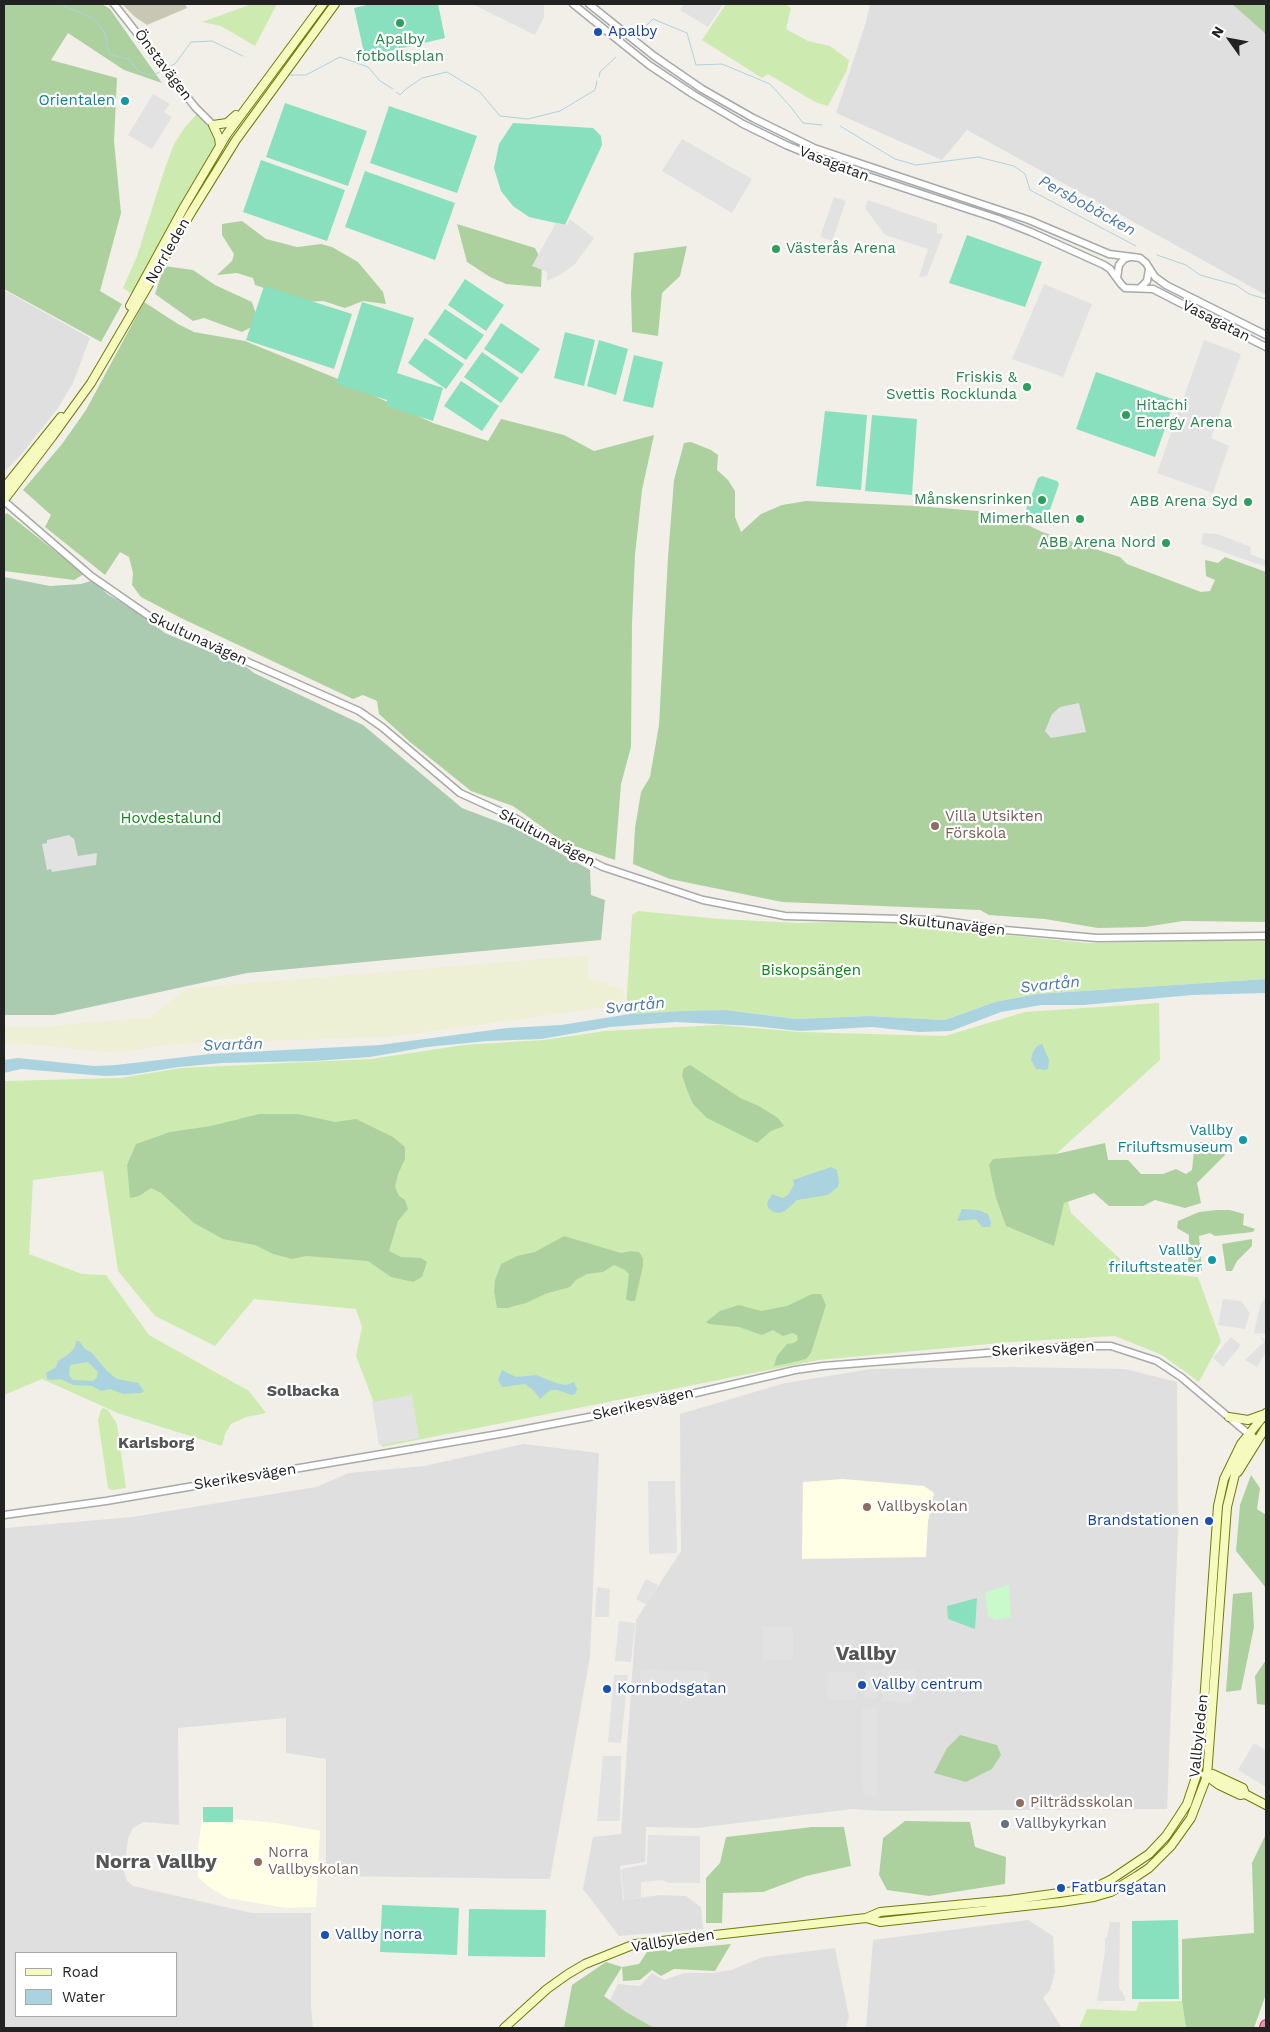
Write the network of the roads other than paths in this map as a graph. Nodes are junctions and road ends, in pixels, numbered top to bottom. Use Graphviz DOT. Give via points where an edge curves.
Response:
graph roads {
  1 [pos="114,4"];
  2 [pos="322,4"];
  3 [pos="335,4"];
  4 [pos="573,4"];
  5 [pos="589,4"];
  6 [pos="247,106"];
  7 [pos="214,124"];
  8 [pos="227,134"];
  9 [pos="236,140"];
  10 [pos="220,146"];
  11 [pos="1131,257"];
  12 [pos="1149,268"];
  13 [pos="1118,279"];
  14 [pos="1137,289"];
  15 [pos="1266,335"];
  16 [pos="1266,347"];
  17 [pos="4,488"];
  18 [pos="4,501"];
  19 [pos="1266,936"];
  20 [pos="1266,1413"];
  21 [pos="1229,1418"];
  22 [pos="1266,1427"];
  23 [pos="1252,1437"];
  24 [pos="4,1515"];
  25 [pos="1197,1774"];
  26 [pos="1207,1776"];
  27 [pos="1219,1785"];
  28 [pos="1202,1792"];
  29 [pos="1245,1794"];
  30 [pos="1266,1805"];
  31 [pos="866,1918"];
  32 [pos="504,2028"];
  1 -- 7 [label="street, Önstavägen" via="195,107"];
  2 -- 6 [label="main road, Norrleden"];
  3 -- 9 [label="main road, Norrleden"];
  4 -- 13 [label="street, Vasagatan" via="649,65 743,124 811,157 1031,232 1104,264"];
  5 -- 11 [label="street, Vasagatan" via="654,56 702,88 814,148 1029,220 1109,254"];
  6 -- 7 [label="main road" via="227,123"];
  6 -- 8 [label="main road, Norrleden"];
  7 -- 8 [label="main road"];
  7 -- 10 [label="main road"];
  8 -- 9 [label="main road"];
  8 -- 10 [label="main road, Norrleden"];
  9 -- 18 [label="main road, Norrleden" via="100,370"];
  10 -- 17 [label="main road, Norrleden" via="104,353 61,418"];
  11 -- 12 [label="street" via="1142,260"];
  11 -- 13 [label="street" via="1118,265"];
  12 -- 14 [label="street" via="1147,281"];
  12 -- 15 [label="street, Vasagatan" via="1166,285"];
  13 -- 14 [label="street" via="1125,288"];
  14 -- 16 [label="street, Vasagatan" via="1153,289"];
  18 -- 19 [label="street, Skultunavägen" via="91,576 153,619 357,710 460,793 516,819 603,867 703,900 785,916 938,920 1097,938"];
  20 -- 21 [label="main road" via="1248,1420"];
  20 -- 23 [label="main road, Vallbyleden"];
  21 -- 23 [label="street, Skerikesvägen"];
  21 -- 24 [label="street, Skerikesvägen" via="1164,1365 1123,1348 1075,1346 973,1353 795,1370 605,1414 514,1431 106,1501"];
  22 -- 23 [label="main road, Vallbyleden"];
  23 -- 25 [label="main road, Vallbyleden" via="1241,1444 1224,1479 1218,1506"];
  23 -- 26 [label="main road, Vallbyleden" via="1227,1507"];
  25 -- 26 [label="main road"];
  25 -- 31 [label="main road, Vallbyleden" via="1184,1810 1157,1846 1126,1871 1094,1888 1010,1900 880,1912"];
  26 -- 27 [label="main road"];
  26 -- 28 [label="main road, Vallbyleden"];
  26 -- 29 [label="main road" via="1213,1774 1235,1784 1243,1788"];
  27 -- 28 [label="main road"];
  27 -- 29 [label="main road" via="1240,1795"];
  28 -- 31 [label="main road, Vallbyleden" via="1191,1818 1171,1846 1149,1868 1111,1892 1083,1899 880,1922"];
  29 -- 30 [label="main road"];
  31 -- 32 [label="main road, Vallbyleden" via="635,1944 568,1974"];
}
